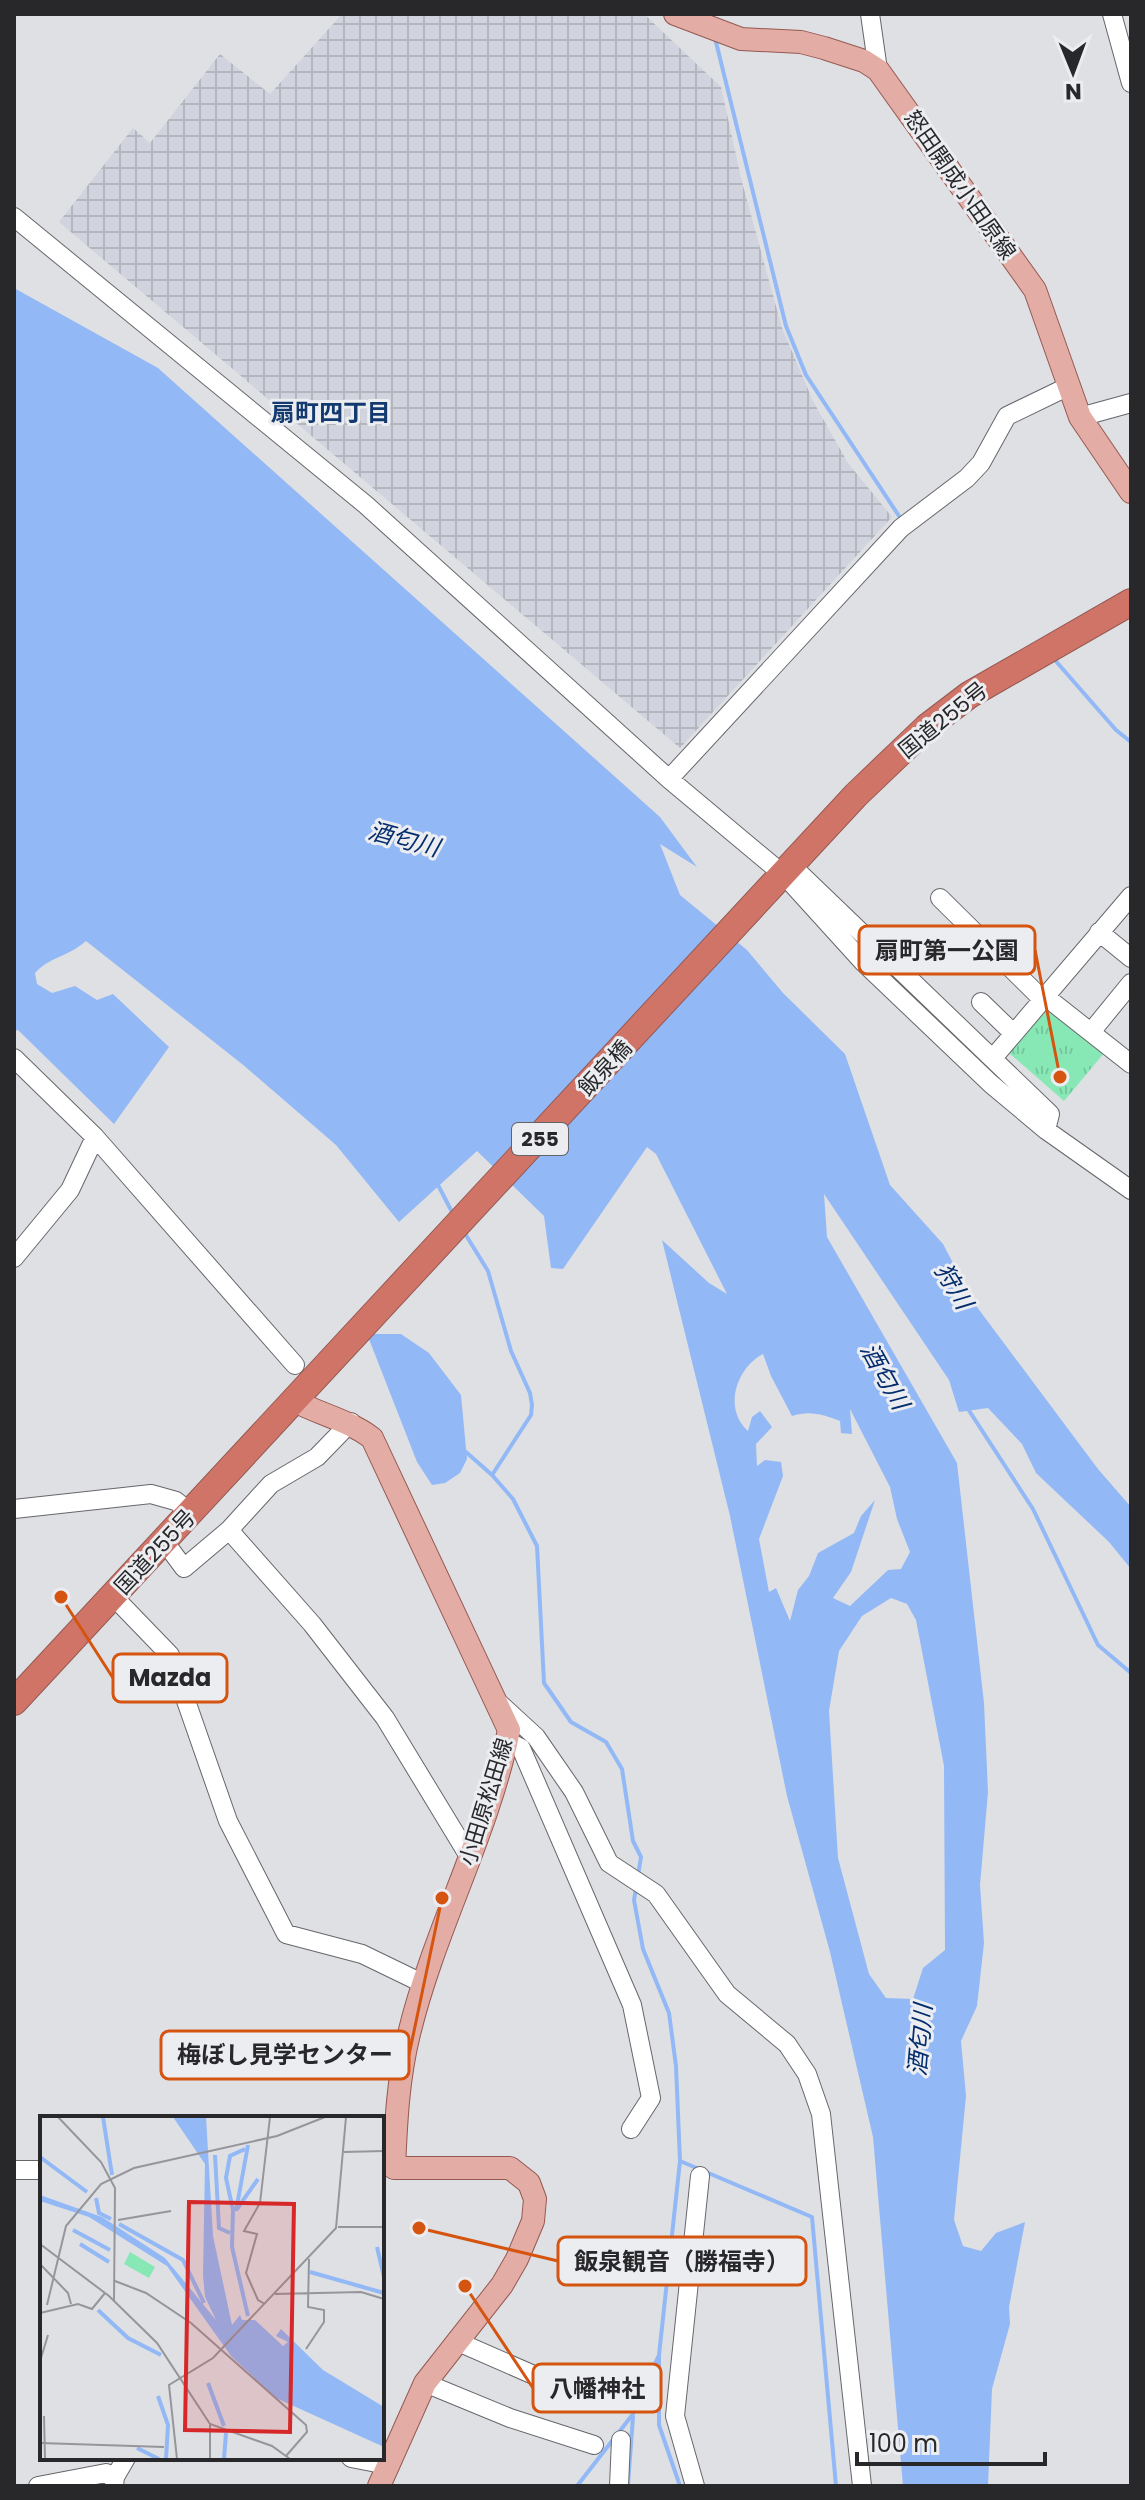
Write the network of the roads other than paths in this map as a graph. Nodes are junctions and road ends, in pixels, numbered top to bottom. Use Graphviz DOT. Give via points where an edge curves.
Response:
graph roads {
  1 [pos="675,14"];
  2 [pos="870,14"];
  3 [pos="1112,14"];
  4 [pos="878,70"];
  5 [pos="1131,83"];
  6 [pos="14,217"];
  7 [pos="1067,387"];
  8 [pos="1131,390"];
  9 [pos="1131,403"];
  10 [pos="1080,417"];
  11 [pos="1131,492"];
  12 [pos="1131,602"];
  13 [pos="669,779"];
  14 [pos="788,871"];
  15 [pos="1131,896"];
  16 [pos="940,898"];
  17 [pos="1099,932"];
  18 [pos="1131,958"];
  19 [pos="1131,983"];
  20 [pos="1044,998"];
  21 [pos="981,1002"];
  22 [pos="1091,1032"];
  23 [pos="1013,1033"];
  24 [pos="14,1058"];
  25 [pos="993,1058"];
  26 [pos="1131,1064"];
  27 [pos="1046,1130"];
  28 [pos="95,1137"];
  29 [pos="1131,1190"];
  30 [pos="14,1258"];
  31 [pos="295,1365"];
  32 [pos="295,1401"];
  33 [pos="351,1422"];
  34 [pos="14,1509"];
  35 [pos="191,1513"];
  36 [pos="229,1530"];
  37 [pos="164,1541"];
  38 [pos="113,1596"];
  39 [pos="496,1700"];
  40 [pos="14,1702"];
  41 [pos="507,1741"];
  42 [pos="470,1858"];
  43 [pos="424,1984"];
  44 [pos="631,2129"];
  45 [pos="388,2168"];
  46 [pos="14,2170"];
  47 [pos="40,2170"];
  48 [pos="700,2176"];
  49 [pos="456,2341"];
  50 [pos="425,2383"];
  51 [pos="619,2403"];
  52 [pos="621,2440"];
  53 [pos="594,2445"];
  54 [pos="125,2460"];
  55 [pos="355,2460"];
  56 [pos="383,2476"];
  57 [pos="114,2481"];
  58 [pos="38,2486"];
  59 [pos="619,2486"];
  60 [pos="695,2486"];
  61 [pos="862,2486"];
  1 -- 4 [label="main road" via="741,39 801,42"];
  2 -- 4 [label="street"];
  3 -- 5 [label="street"];
  4 -- 7 [label="main road, 怒田開成小田原線" via="1035,290"];
  6 -- 13 [label="street" via="366,505"];
  7 -- 10 [label="main road, 怒田開成小田原線"];
  7 -- 13 [label="street" via="1007,416 981,463 901,528"];
  8 -- 9 [label="street"];
  9 -- 10 [label="street"];
  10 -- 11 [label="main road, 怒田開成小田原線"];
  12 -- 14 [label="highway, 国道255号 / 255" via="1035,654 948,711 856,795"];
  13 -- 14 [label="street"];
  14 -- 25 [label="street"];
  14 -- 27 [label="street" via="863,962"];
  14 -- 32 [label="highway, 飯泉橋 / 255"];
  15 -- 17 [label="street"];
  16 -- 20 [label="street"];
  17 -- 18 [label="street"];
  17 -- 20 [label="street"];
  19 -- 22 [label="street"];
  20 -- 22 [label="street"];
  20 -- 23 [label="street"];
  21 -- 23 [label="street"];
  22 -- 26 [label="street"];
  23 -- 25 [label="street"];
  24 -- 28 [label="street"];
  25 -- 27 [label="street" via="1050,1114"];
  27 -- 29 [label="street"];
  28 -- 30 [label="street" via="70,1190"];
  28 -- 31 [label="street"];
  32 -- 33 [label="main road, 小田原松田線"];
  32 -- 35 [label="highway, 国道255号 / 255"];
  33 -- 36 [label="street" via="317,1457 271,1484"];
  33 -- 39 [label="main road, 小田原松田線" via="372,1438"];
  34 -- 35 [label="street" via="151,1494 176,1501"];
  35 -- 37 [label="highway, 国道255号 / 255"];
  36 -- 37 [label="street" via="184,1568"];
  36 -- 42 [label="street" via="385,1718"];
  37 -- 38 [label="highway, 国道255号 / 255"];
  38 -- 40 [label="highway, 国道255号 / 255"];
  38 -- 43 [label="street" via="170,1655 228,1821 286,1934 362,1954"];
  39 -- 41 [label="main road, 小田原松田線" via="509,1730"];
  39 -- 61 [label="street" via="536,1737 574,1792 609,1863 639,1882 727,1994 787,2044 807,2074 821,2114"];
  41 -- 42 [label="main road, 小田原松田線"];
  41 -- 44 [label="street" via="521,1748 632,2005 651,2098"];
  42 -- 43 [label="main road, 小田原松田線"];
  43 -- 45 [label="main road, 小田原松田線" via="398,2086"];
  45 -- 49 [label="main road, 小田原松田線" via="510,2168 529,2183 533,2221 517,2259"];
  46 -- 47 [label="street"];
  48 -- 60 [label="street" via="675,2416"];
  49 -- 50 [label="main road, 小田原松田線"];
  49 -- 51 [label="street" via="536,2376"];
  50 -- 53 [label="street"];
  50 -- 56 [label="main road, 小田原松田線"];
  52 -- 59 [label="street"];
  54 -- 57 [label="street"];
  55 -- 56 [label="street"];
  57 -- 58 [label="street" via="106,2473"];
}
